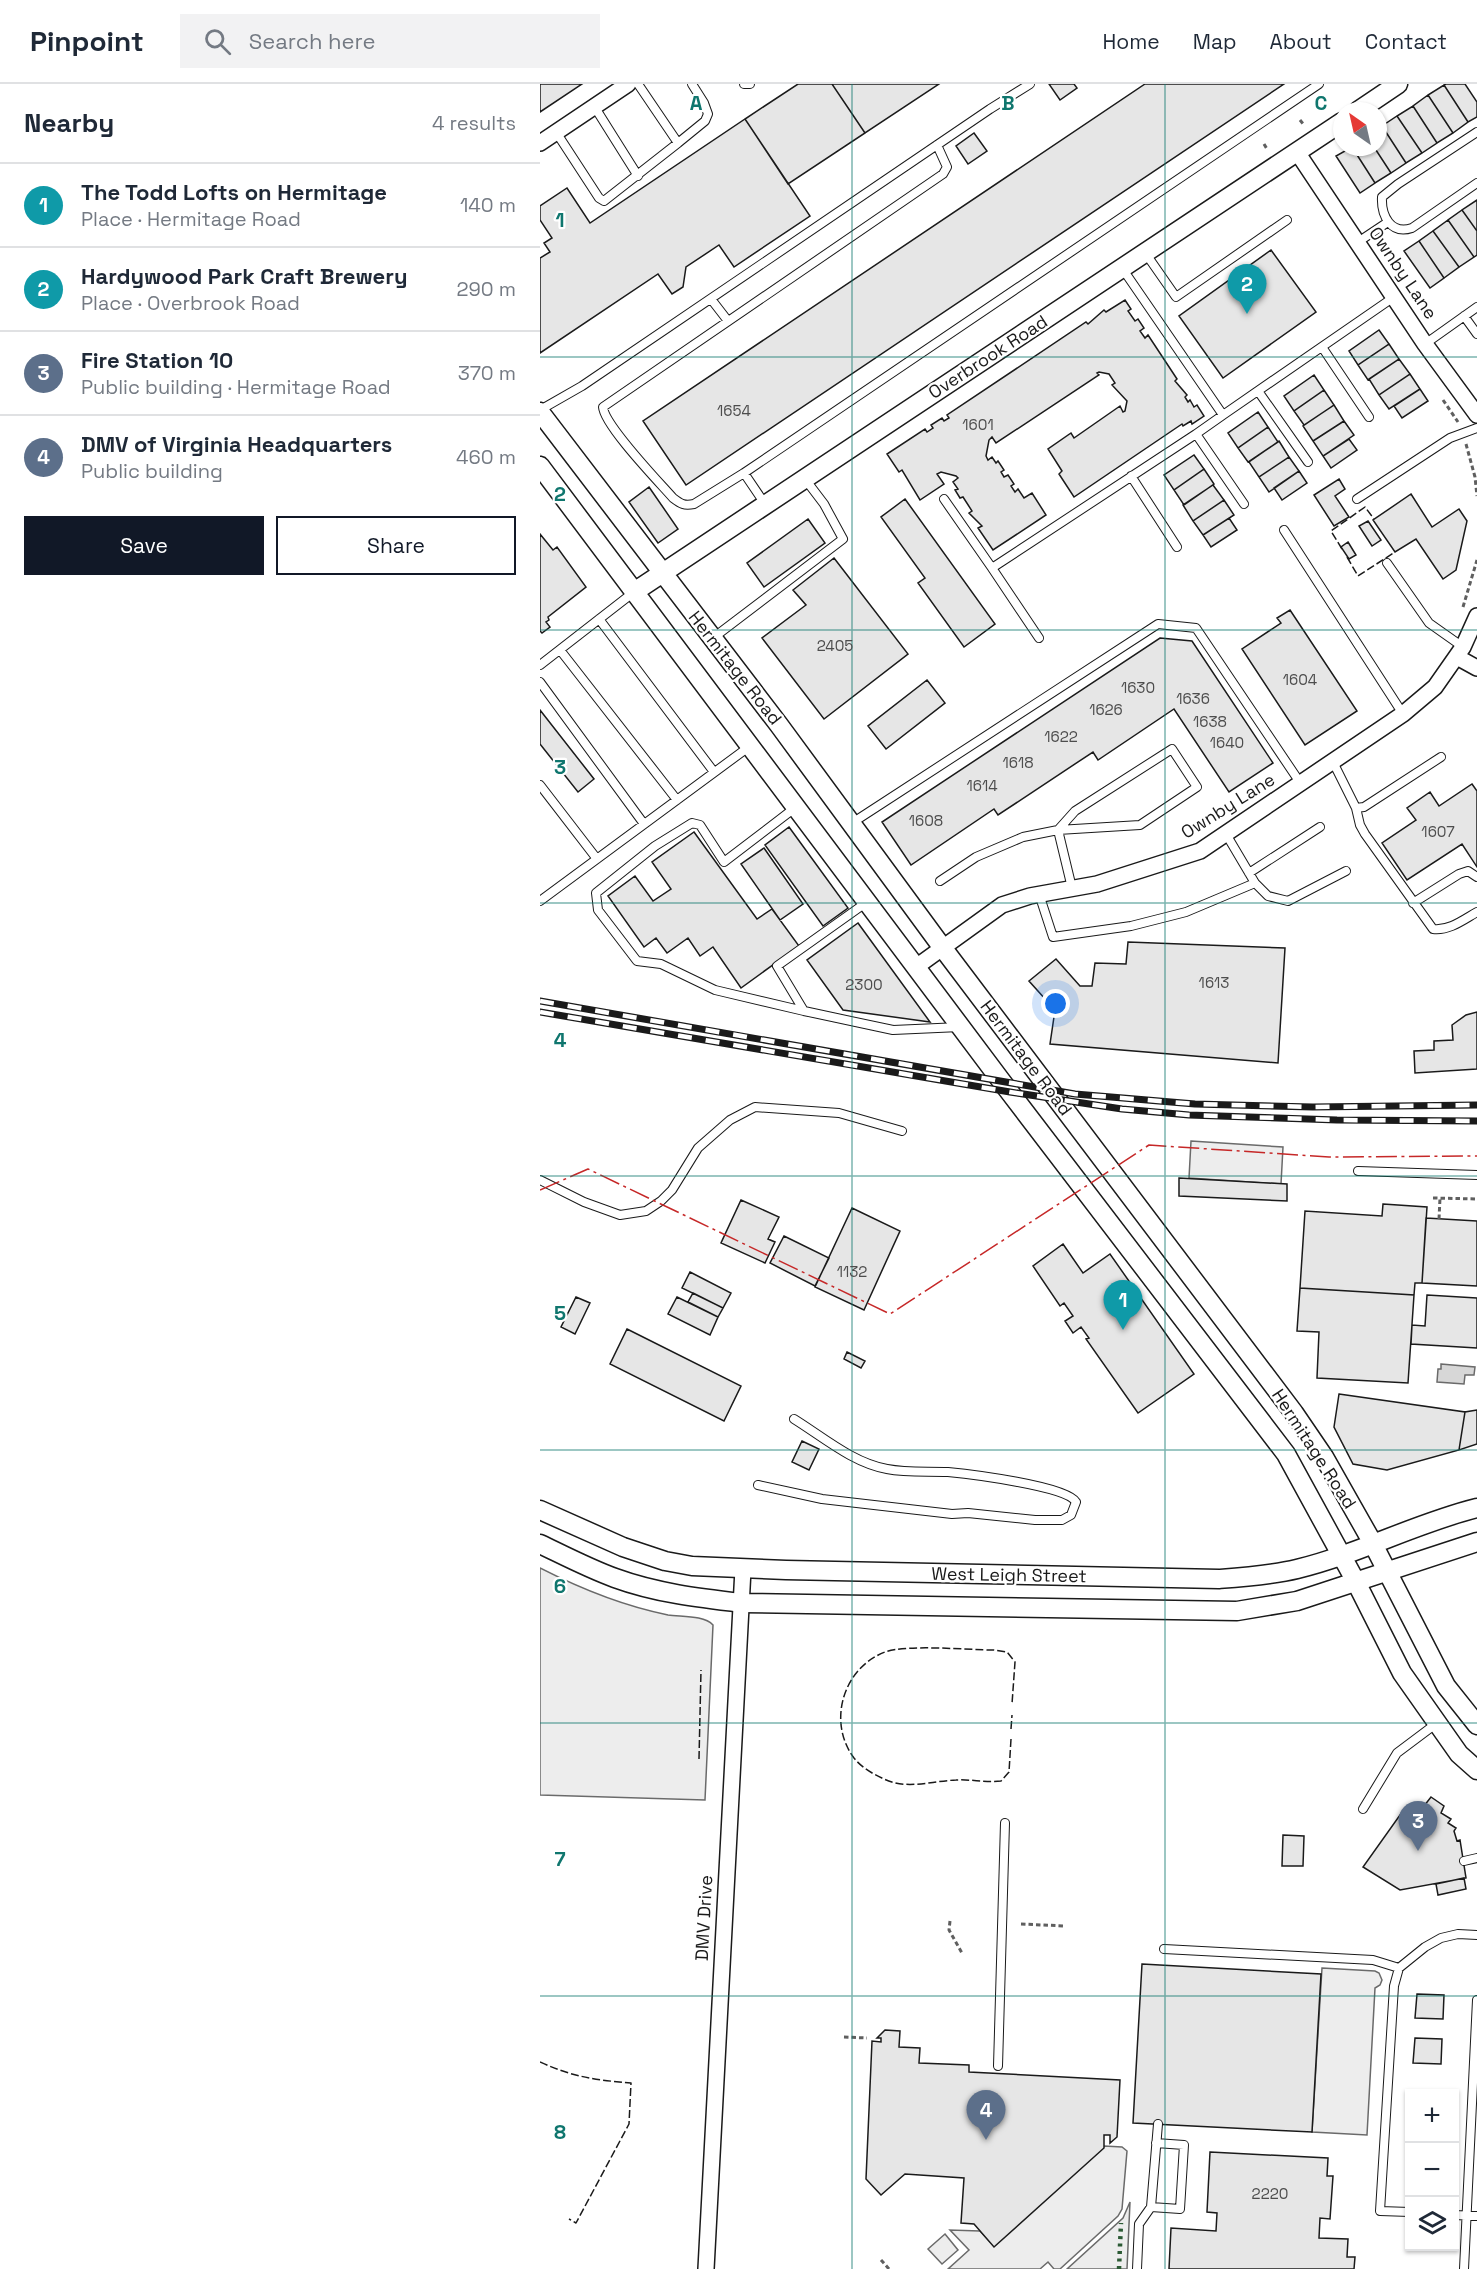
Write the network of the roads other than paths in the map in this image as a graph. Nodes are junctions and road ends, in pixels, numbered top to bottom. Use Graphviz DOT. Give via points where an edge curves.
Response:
graph roads {
  1 [pos="629,84"];
  2 [pos="692,84"];
  3 [pos="744,84"];
  4 [pos="750,84"];
  5 [pos="1030,84"];
  6 [pos="1320,84"];
  7 [pos="1398,84"];
  8 [pos="1371,102"];
  9 [pos="594,106"];
  10 [pos="1333,128"];
  11 [pos="556,132"];
  12 [pos="1477,132"];
  13 [pos="540,143"];
  14 [pos="678,143"];
  15 [pos="937,145"];
  16 [pos="1298,152"];
  17 [pos="638,176"];
  18 [pos="1477,183"];
  19 [pos="1287,220"];
  20 [pos="1388,222"];
  21 [pos="1358,242"];
  22 [pos="1146,252"];
  23 [pos="1122,268"];
  24 [pos="1395,297"];
  25 [pos="711,299"];
  26 [pos="1477,307"];
  27 [pos="1464,316"];
  28 [pos="728,321"];
  29 [pos="1477,334"];
  30 [pos="1425,344"];
  31 [pos="1322,347"];
  32 [pos="1258,391"];
  33 [pos="540,411"];
  34 [pos="1223,415"];
  35 [pos="1477,415"];
  36 [pos="1370,417"];
  37 [pos="1477,428"];
  38 [pos="1196,434"];
  39 [pos="1308,462"];
  40 [pos="540,466"];
  41 [pos="744,473"];
  42 [pos="1131,476"];
  43 [pos="804,478"];
  44 [pos="944,499"];
  45 [pos="1357,499"];
  46 [pos="765,504"];
  47 [pos="1244,504"];
  48 [pos="1284,530"];
  49 [pos="1178,546"];
  50 [pos="1387,563"];
  51 [pos="992,568"];
  52 [pos="660,573"];
  53 [pos="634,592"];
  54 [pos="599,619"];
  55 [pos="1472,620"];
  56 [pos="1039,638"];
  57 [pos="712,639"];
  58 [pos="560,650"];
  59 [pos="1460,652"];
  60 [pos="540,665"];
  61 [pos="1477,668"];
  62 [pos="540,682"];
  63 [pos="1403,714"];
  64 [pos="750,746"];
  65 [pos="1441,758"];
  66 [pos="1333,762"];
  67 [pos="714,772"];
  68 [pos="1301,784"];
  69 [pos="540,785"];
  70 [pos="677,800"];
  71 [pos="796,807"];
  72 [pos="1356,808"];
  73 [pos="644,824"];
  74 [pos="851,824"];
  75 [pos="1320,827"];
  76 [pos="1058,830"];
  77 [pos="1226,834"];
  78 [pos="597,859"];
  79 [pos="1346,871"];
  80 [pos="1249,873"];
  81 [pos="1477,877"];
  82 [pos="940,880"];
  83 [pos="1255,883"];
  84 [pos="1072,888"];
  85 [pos="1039,894"];
  86 [pos="540,901"];
  87 [pos="867,902"];
  88 [pos="1413,903"];
  89 [pos="1477,912"];
  90 [pos="942,947"];
  91 [pos="916,966"];
  92 [pos="804,1011"];
  93 [pos="961,1027"];
  94 [pos="902,1131"];
  95 [pos="1358,1171"];
  96 [pos="1477,1175"];
  97 [pos="540,1180"];
  98 [pos="794,1419"];
  99 [pos="758,1485"];
  100 [pos="1477,1508"];
  101 [pos="540,1510"];
  102 [pos="1477,1542"];
  103 [pos="540,1544"];
  104 [pos="1373,1544"];
  105 [pos="1342,1556"];
  106 [pos="743,1569"];
  107 [pos="1387,1571"];
  108 [pos="1356,1582"];
  109 [pos="741,1603"];
  110 [pos="1437,1723"];
  111 [pos="1477,1725"];
  112 [pos="1477,1770"];
  113 [pos="1363,1809"];
  114 [pos="1005,1822"];
  115 [pos="1477,1858"];
  116 [pos="1464,1861"];
  117 [pos="1477,1935"];
  118 [pos="1164,1950"];
  119 [pos="1399,1968"];
  120 [pos="1477,2000"];
  121 [pos="998,2066"];
  122 [pos="1475,2077"];
  123 [pos="1158,2124"];
  124 [pos="1156,2143"];
  125 [pos="1151,2208"];
  126 [pos="1405,2212"];
  127 [pos="1459,2215"];
  128 [pos="1468,2216"];
  129 [pos="1477,2216"];
  130 [pos="706,2269"];
  131 [pos="1137,2269"];
  132 [pos="1464,2269"];
  1 -- 9 [label="street"];
  1 -- 14 [label="lane"];
  2 -- 14 [label="lane" via="708,114"];
  3 -- 4 [label="lane"];
  5 -- 15 [label="lane"];
  6 -- 41 [label="lane"];
  7 -- 8 [label="street"];
  9 -- 11 [label="street"];
  9 -- 17 [label="lane"];
  10 -- 16 [label="street, Overbrook Road"];
  11 -- 13 [label="street"];
  11 -- 17 [label="lane" via="604,201"];
  12 -- 20 [label="lane" via="1382,197"];
  14 -- 17 [label="lane"];
  15 -- 25 [label="lane"];
  15 -- 28 [label="lane" via="947,167 943,174"];
  16 -- 21 [label="street, Ownby Lane"];
  16 -- 22 [label="street, Overbrook Road"];
  18 -- 20 [label="lane" via="1412,228 1402,231"];
  19 -- 22 [label="lane" via="1176,297"];
  20 -- 21 [label="lane"];
  21 -- 24 [label="street, Ownby Lane"];
  22 -- 23 [label="street, Overbrook Road"];
  23 -- 34 [label="lane"];
  23 -- 43 [label="street, Overbrook Road"];
  24 -- 30 [label="street, Ownby Lane"];
  24 -- 31 [label="lane"];
  25 -- 28 [label="lane"];
  25 -- 33 [label="lane"];
  26 -- 27 [label="lane"];
  27 -- 29 [label="lane"];
  27 -- 30 [label="lane"];
  28 -- 41 [label="lane" via="603,407 604,415 665,489 685,506"];
  30 -- 35 [label="street, Ownby Lane"];
  31 -- 32 [label="lane"];
  31 -- 36 [label="lane"];
  32 -- 34 [label="lane"];
  32 -- 39 [label="lane"];
  33 -- 52 [label="street, Hermitage Road"];
  34 -- 38 [label="lane"];
  37 -- 45 [label="lane" via="1450,438"];
  38 -- 42 [label="lane"];
  38 -- 47 [label="lane"];
  40 -- 53 [label="street, Hermitage Road"];
  41 -- 46 [label="lane"];
  42 -- 49 [label="lane"];
  42 -- 51 [label="lane"];
  43 -- 46 [label="street, Overbrook Road"];
  43 -- 57 [label="lane" via="843,539"];
  44 -- 51 [label="lane"];
  46 -- 52 [label="street, Overbrook Road"];
  48 -- 63 [label="lane"];
  50 -- 59 [label="lane" via="1429,622"];
  51 -- 56 [label="lane"];
  52 -- 53 [label="street, Overbrook Road"];
  52 -- 57 [label="street, Hermitage Road"];
  53 -- 54 [label="lane"];
  53 -- 64 [label="street, Hermitage Road"];
  54 -- 58 [label="lane"];
  54 -- 67 [label="lane"];
  55 -- 59 [label="street, Ownby Lane"];
  57 -- 74 [label="street, Hermitage Road"];
  58 -- 60 [label="lane"];
  58 -- 70 [label="lane"];
  59 -- 61 [label="street"];
  59 -- 63 [label="street, Ownby Lane" via="1435,687"];
  62 -- 73 [label="lane"];
  63 -- 66 [label="street, Ownby Lane"];
  64 -- 67 [label="lane"];
  64 -- 71 [label="street, Hermitage Road"];
  65 -- 72 [label="lane" via="1364,807"];
  66 -- 68 [label="street, Ownby Lane"];
  66 -- 72 [label="lane"];
  67 -- 70 [label="lane"];
  68 -- 74 [label="lane" via="1196,628 1158,624"];
  68 -- 77 [label="street, Ownby Lane"];
  69 -- 78 [label="lane"];
  70 -- 73 [label="lane"];
  71 -- 87 [label="street, Hermitage Road"];
  71 -- 92 [label="lane" via="724,862 700,825 692,823 655,846 596,893 598,910 637,961 661,964 715,990"];
  72 -- 88 [label="lane" via="1365,834"];
  73 -- 78 [label="lane"];
  74 -- 90 [label="street, Hermitage Road"];
  75 -- 80 [label="lane"];
  76 -- 76 [label="lane" via="1075,811 1172,749 1197,787 1140,825"];
  76 -- 82 [label="lane" via="997,847"];
  76 -- 84 [label="lane"];
  77 -- 80 [label="lane"];
  77 -- 84 [label="street, Ownby Lane" via="1200,851"];
  78 -- 86 [label="lane"];
  79 -- 83 [label="lane" via="1288,901 1268,896"];
  80 -- 83 [label="lane"];
  81 -- 88 [label="lane" via="1468,872 1459,874"];
  83 -- 85 [label="lane" via="1186,912 1131,926 1053,937"];
  84 -- 85 [label="street, Ownby Lane"];
  85 -- 90 [label="street, Ownby Lane" via="1002,905"];
  87 -- 91 [label="street, Hermitage Road"];
  87 -- 92 [label="lane" via="777,966"];
  88 -- 89 [label="lane" via="1432,929 1453,926"];
  90 -- 91 [label="street, Ownby Lane"];
  90 -- 104 [label="street, Hermitage Road" via="1294,1413"];
  91 -- 93 [label="street, Hermitage Road"];
  92 -- 93 [label="lane" via="894,1030"];
  93 -- 105 [label="street, Hermitage Road" via="1286,1454"];
  94 -- 97 [label="lane" via="839,1113 755,1107 730,1120 698,1148 661,1201 646,1211 620,1215"];
  95 -- 96 [label="lane"];
  98 -- 99 [label="lane" via="857,1459 887,1469 950,1472 1008,1481 1057,1491 1076,1502 1071,1515 1062,1520 1035,1520 822,1499"];
  100 -- 104 [label="street, West Leigh Street"];
  101 -- 106 [label="street, West Leigh Street" via="665,1561"];
  102 -- 107 [label="street, West Leigh Street"];
  103 -- 109 [label="street, West Leigh Street" via="616,1579 691,1597"];
  104 -- 105 [label="street, West Leigh Street"];
  104 -- 107 [label="street, Hermitage Road"];
  105 -- 106 [label="street, West Leigh Street" via="1261,1576 1219,1579"];
  105 -- 108 [label="street, Hermitage Road"];
  106 -- 109 [label="street, DMV Drive"];
  107 -- 108 [label="street, West Leigh Street"];
  107 -- 111 [label="street, Hermitage Road" via="1446,1686"];
  108 -- 109 [label="street, West Leigh Street" via="1297,1601 1237,1611"];
  108 -- 110 [label="street, Hermitage Road" via="1402,1673"];
  109 -- 130 [label="street, DMV Drive"];
  110 -- 112 [label="street, Hermitage Road" via="1459,1754"];
  110 -- 113 [label="lane" via="1397,1753"];
  114 -- 121 [label="lane"];
  115 -- 116 [label="lane"];
  117 -- 119 [label="lane" via="1442,1938"];
  118 -- 119 [label="lane" via="1373,1960"];
  119 -- 126 [label="lane" via="1394,1986 1380,2211"];
  120 -- 122 [label="lane"];
  122 -- 128 [label="lane"];
  123 -- 124 [label="lane"];
  124 -- 125 [label="lane"];
  124 -- 125 [label="lane" via="1184,2145 1180,2208"];
  125 -- 131 [label="lane" via="1140,2224"];
  127 -- 128 [label="lane"];
  128 -- 129 [label="lane"];
  128 -- 132 [label="lane"];
}
